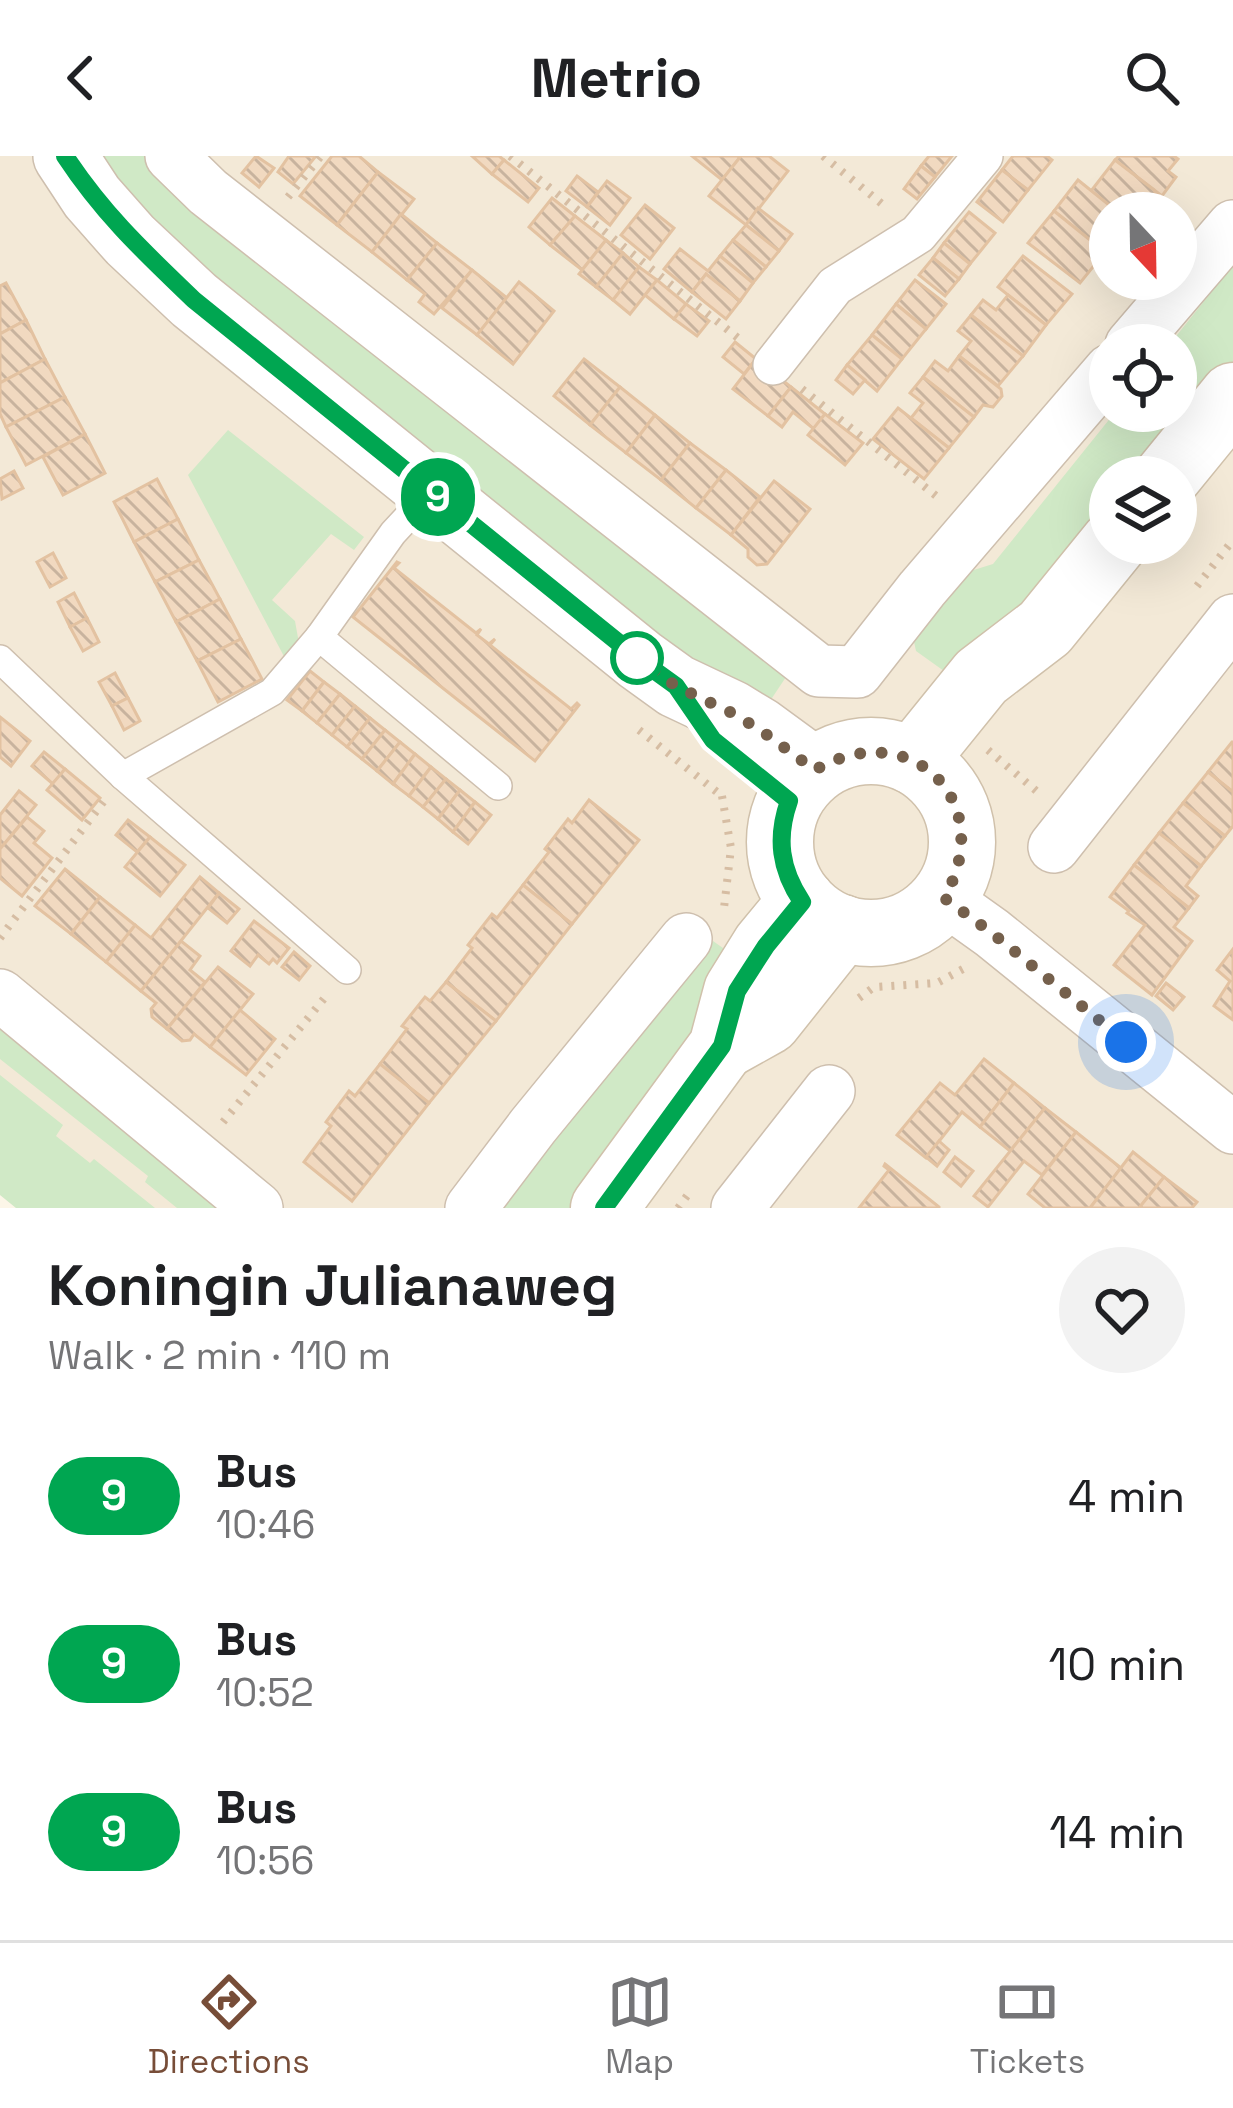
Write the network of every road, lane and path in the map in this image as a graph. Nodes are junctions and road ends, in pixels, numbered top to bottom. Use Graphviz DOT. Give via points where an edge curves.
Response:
graph roads {
  1 [pos="65,156"];
  2 [pos="171,156"];
  3 [pos="824,156"];
  4 [pos="982,156"];
  5 [pos="1233,226"];
  6 [pos="918,234"];
  7 [pos="1149,324"];
  8 [pos="773,365"];
  9 [pos="1232,392"];
  10 [pos="1089,394"];
  11 [pos="1184,456"];
  12 [pos="431,492"];
  13 [pos="1097,564"];
  14 [pos="1233,620"];
  15 [pos="319,637"];
  16 [pos="0,658"];
  17 [pos="123,776"];
  18 [pos="930,776"];
  19 [pos="498,786"];
  20 [pos="802,786"];
  21 [pos="722,796"];
  22 [pos="1054,847"];
  23 [pos="944,898"];
  24 [pos="822,915"];
  25 [pos="705,924"];
  26 [pos="0,938"];
  27 [pos="964,968"];
  28 [pos="347,970"];
  29 [pos="0,995"];
  30 [pos="857,999"];
  31 [pos="829,1091"];
  32 [pos="1233,1128"];
  33 [pos="193,1158"];
  34 [pos="256,1208"];
  35 [pos="471,1208"];
  36 [pos="604,1208"];
  37 [pos="737,1208"];
  1 -- 12 [label="street" via="130,240 194,300"];
  2 -- 10 [label="street" via="818,671 857,672"];
  3 -- 6 [label="path"];
  4 -- 6 [label="street"];
  5 -- 7 [label="street"];
  6 -- 8 [label="street" via="835,286"];
  9 -- 11 [label="main road"];
  12 -- 15 [label="lane"];
  12 -- 20 [label="street" via="676,686 713,740"];
  13 -- 18 [label="main road" via="1045,628 1013,705"];
  14 -- 22 [label="street"];
  15 -- 17 [label="lane" via="272,692"];
  15 -- 19 [label="lane"];
  16 -- 17 [label="lane"];
  17 -- 26 [label="path"];
  17 -- 28 [label="lane"];
  18 -- 20 [label="main road" via="885,752 860,752 835,758"];
  18 -- 23 [label="main road" via="957,810 963,843"];
  20 -- 24 [label="main road" via="783,820 781,852 791,886"];
  21 -- 25 [label="path" via="731,848"];
  23 -- 24 [label="main road" via="891,931 869,933"];
  23 -- 32 [label="street"];
  24 -- 36 [label="main road" via="766,946 737,991 722,1046"];
  25 -- 35 [label="street"];
  27 -- 30 [label="path" via="938,983 874,987"];
  28 -- 33 [label="path"];
  29 -- 33 [label="street"];
  31 -- 37 [label="street"];
  33 -- 34 [label="street"];
}
